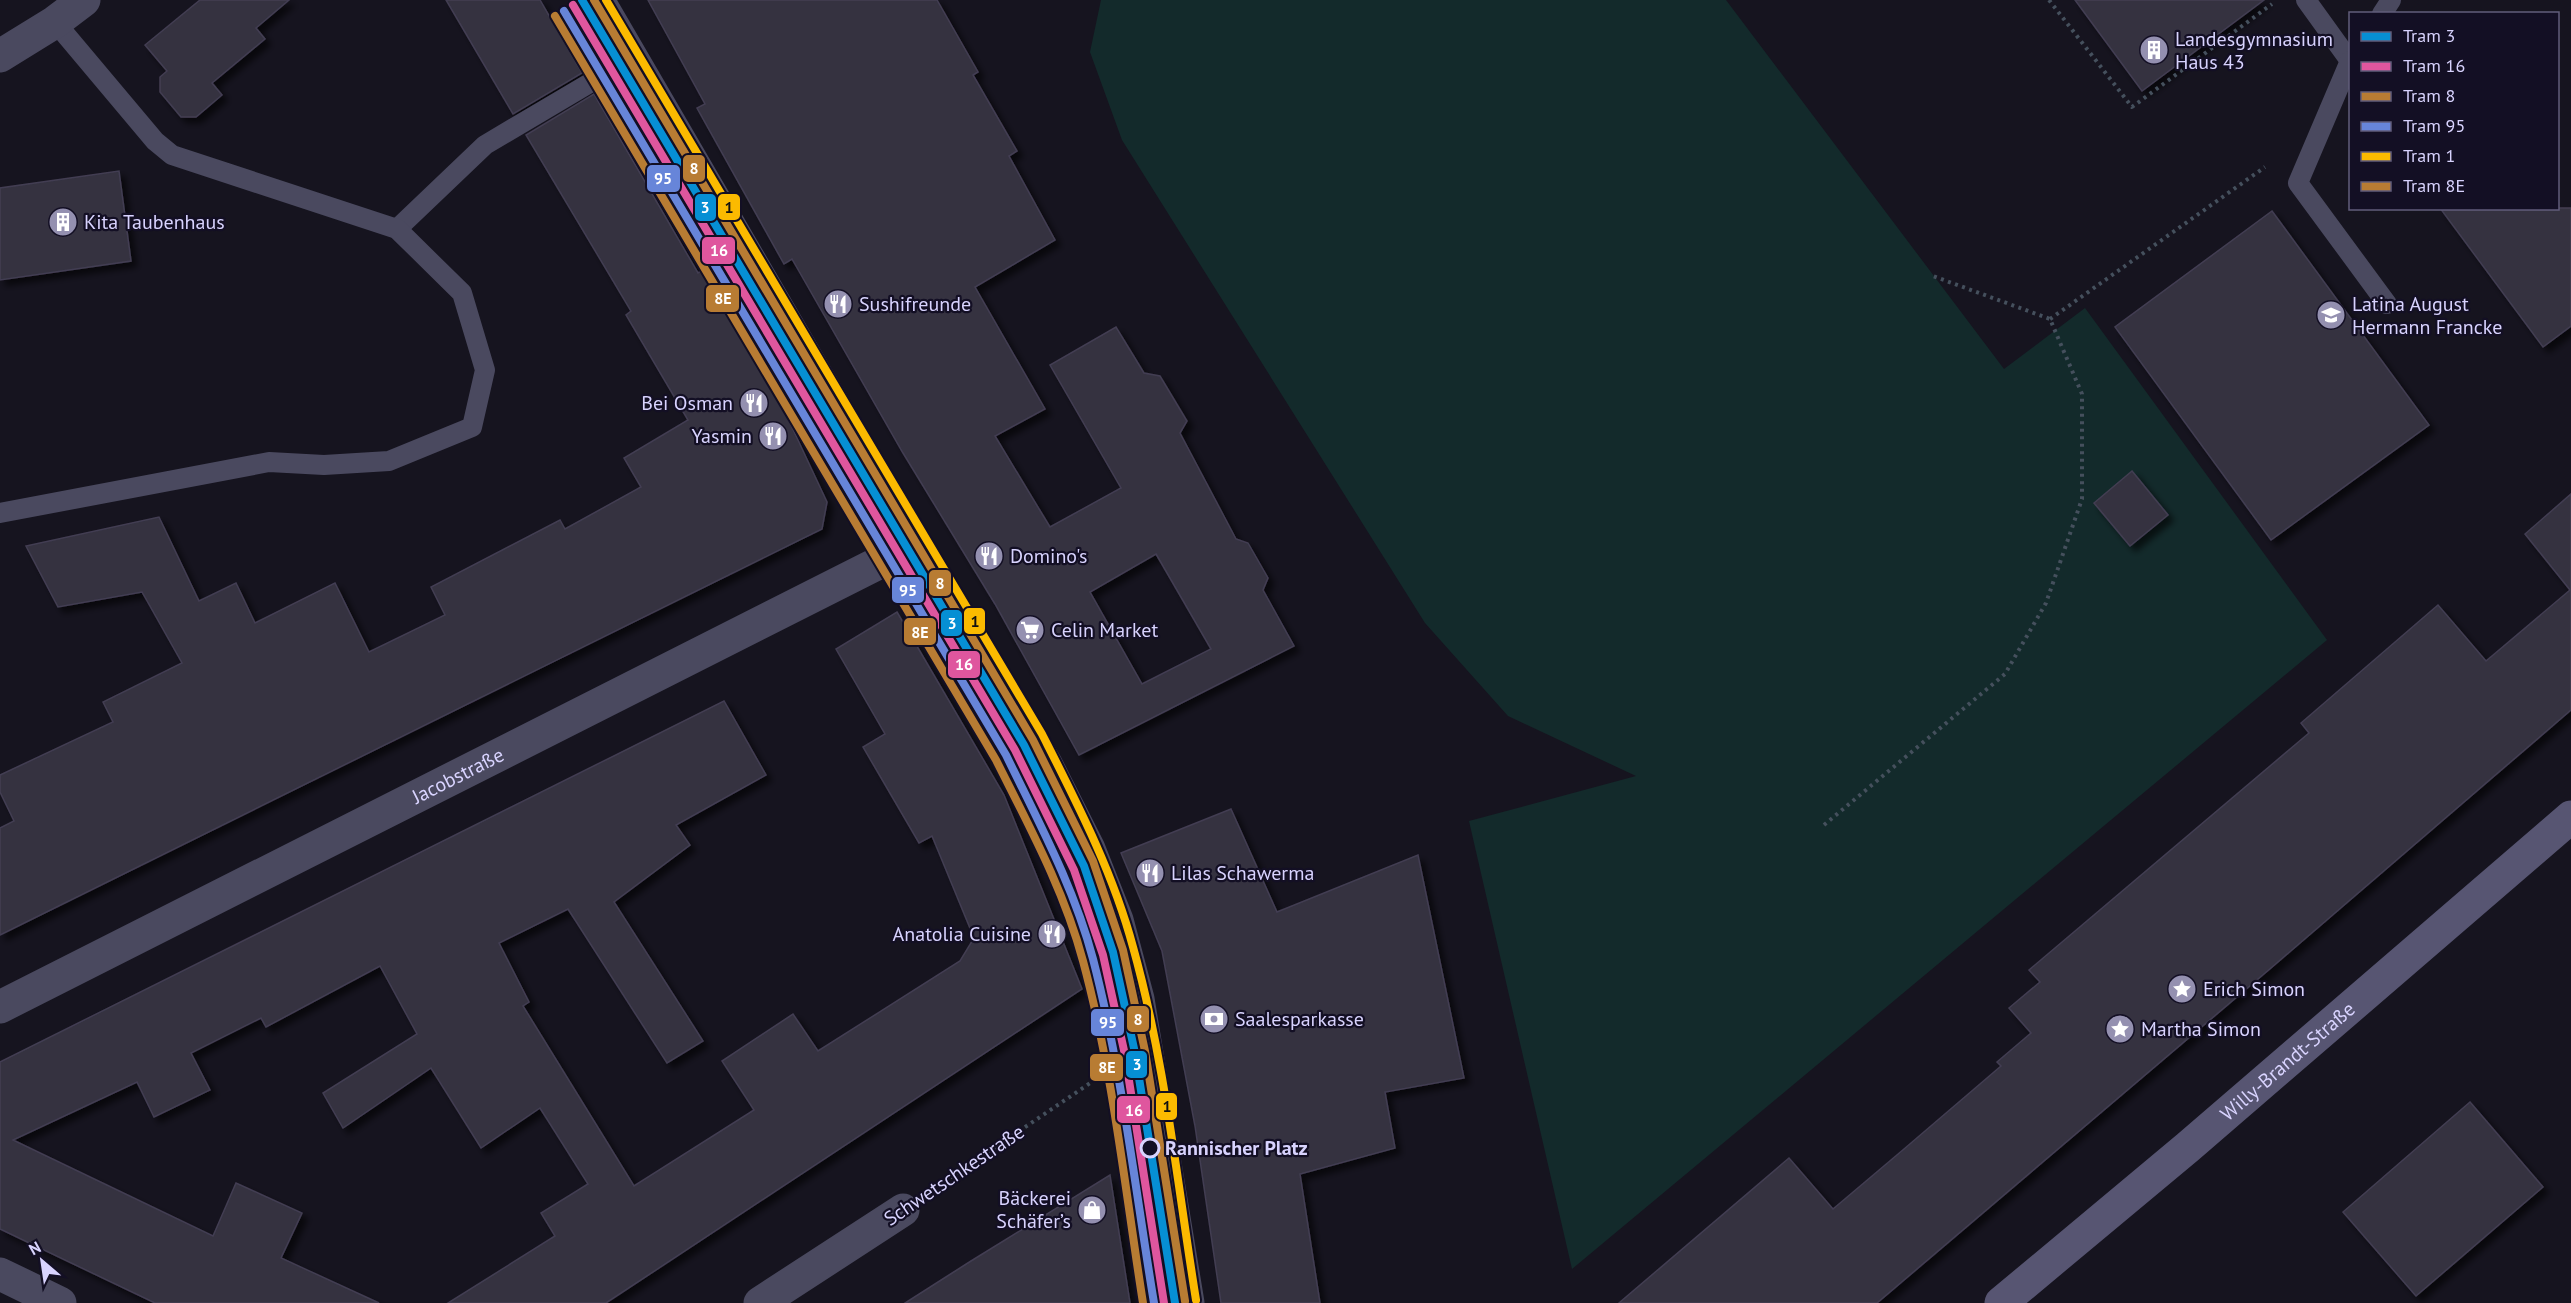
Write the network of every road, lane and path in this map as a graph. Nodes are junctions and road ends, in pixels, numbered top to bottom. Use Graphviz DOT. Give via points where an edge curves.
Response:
graph roads {
  1 [pos="84,0"];
  2 [pos="598,0"];
  3 [pos="2049,0"];
  4 [pos="2277,0"];
  5 [pos="2306,0"];
  6 [pos="55,22"];
  7 [pos="0,56"];
  8 [pos="632,58"];
  9 [pos="2349,60"];
  10 [pos="2349,63"];
  11 [pos="2266,166"];
  12 [pos="397,229"];
  13 [pos="1933,276"];
  14 [pos="2387,304"];
  15 [pos="2050,319"];
  16 [pos="0,513"];
  17 [pos="916,544"];
  18 [pos="2571,817"];
  19 [pos="1824,825"];
  20 [pos="0,1007"];
  21 [pos="1146,1046"];
  22 [pos="903,1210"];
  23 [pos="0,1274"];
  24 [pos="60,1303"];
  25 [pos="760,1303"];
  26 [pos="1188,1303"];
  27 [pos="2001,1303"];
  1 -- 6 [label="street"];
  2 -- 8 [label="street"];
  3 -- 4 [label="path" via="2132,107"];
  5 -- 9 [label="lane"];
  6 -- 7 [label="street"];
  6 -- 12 [label="lane" via="155,141 172,155"];
  8 -- 12 [label="lane" via="485,145"];
  8 -- 17 [label="street"];
  10 -- 14 [label="lane" via="2298,183"];
  11 -- 15 [label="path"];
  12 -- 16 [label="lane" via="462,293 485,370 472,427 389,461 324,465 269,462"];
  13 -- 15 [label="path"];
  15 -- 19 [label="path" via="2082,394 2082,499 2046,603 2005,674"];
  17 -- 20 [label="street, Jacobstraße"];
  17 -- 21 [label="street" via="1046,764 1089,849 1117,920"];
  18 -- 27 [label="street, Willy-Brandt-Straße"];
  21 -- 22 [label="path, Schwetschkestraße"];
  21 -- 26 [label="street"];
  22 -- 25 [label="street, Schwetschkestraße"];
  23 -- 24 [label="street"];
}
